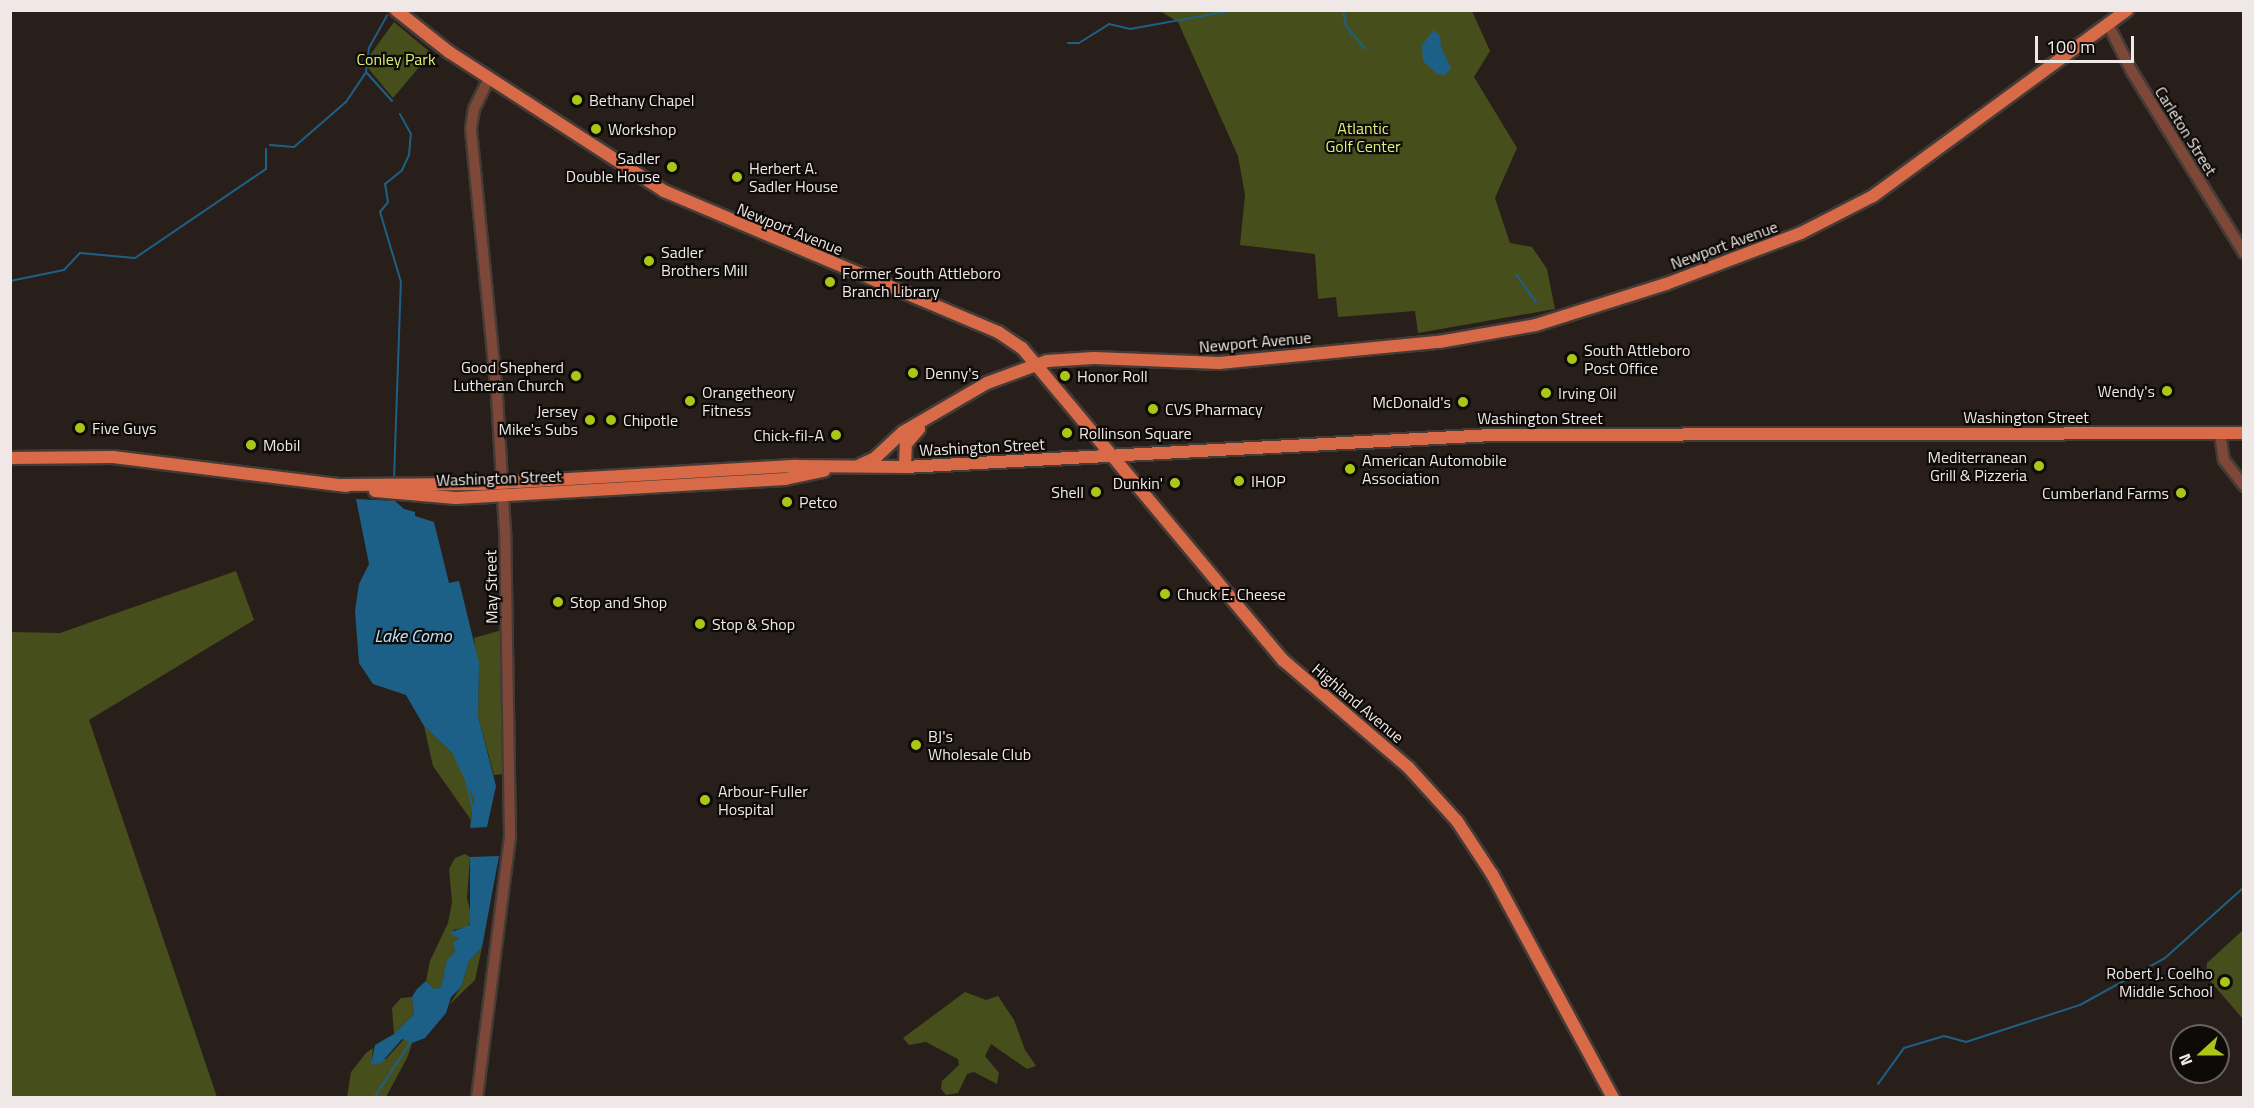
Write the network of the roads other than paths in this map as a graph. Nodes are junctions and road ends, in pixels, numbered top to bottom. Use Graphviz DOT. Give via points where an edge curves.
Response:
graph roads {
  1 [pos="396,10"];
  2 [pos="2127,10"];
  3 [pos="2108,24"];
  4 [pos="489,78"];
  5 [pos="2244,253"];
  6 [pos="1036,364"];
  7 [pos="934,415"];
  8 [pos="2220,433"];
  9 [pos="2244,433"];
  10 [pos="1110,456"];
  11 [pos="10,458"];
  12 [pos="905,467"];
  13 [pos="852,468"];
  14 [pos="2244,486"];
  15 [pos="503,489"];
  16 [pos="477,1098"];
  17 [pos="1613,1098"];
  1 -- 4 [label="main road, Newport Avenue"];
  2 -- 3 [label="main road, Newport Avenue"];
  3 -- 5 [label="street, Carleton Street" via="2131,70"];
  3 -- 6 [label="main road, Newport Avenue" via="1913,170 1856,206 1782,241 1587,310 1511,331 1400,346 1219,363 1082,358"];
  4 -- 6 [label="main road, Newport Avenue" via="664,191 999,332"];
  4 -- 15 [label="street, May Street" via="474,109 471,128"];
  6 -- 7 [label="main road" via="987,383"];
  6 -- 10 [label="main road, Highland Avenue"];
  7 -- 12 [label="main road" via="909,438"];
  7 -- 13 [label="main road" via="903,432 875,458"];
  8 -- 9 [label="main road, Washington Street"];
  8 -- 10 [label="main road, Washington Street" via="1493,435"];
  8 -- 14 [label="street" via="2224,460"];
  10 -- 12 [label="main road, Washington Street"];
  10 -- 17 [label="main road, Highland Avenue" via="1292,669 1408,767 1457,821 1492,874"];
  11 -- 15 [label="main road, Washington Street" via="113,457 436,498"];
  12 -- 13 [label="main road, Washington Street"];
  13 -- 15 [label="main road, Washington Street" via="785,479"];
  15 -- 16 [label="street, May Street" via="510,841"];
}
